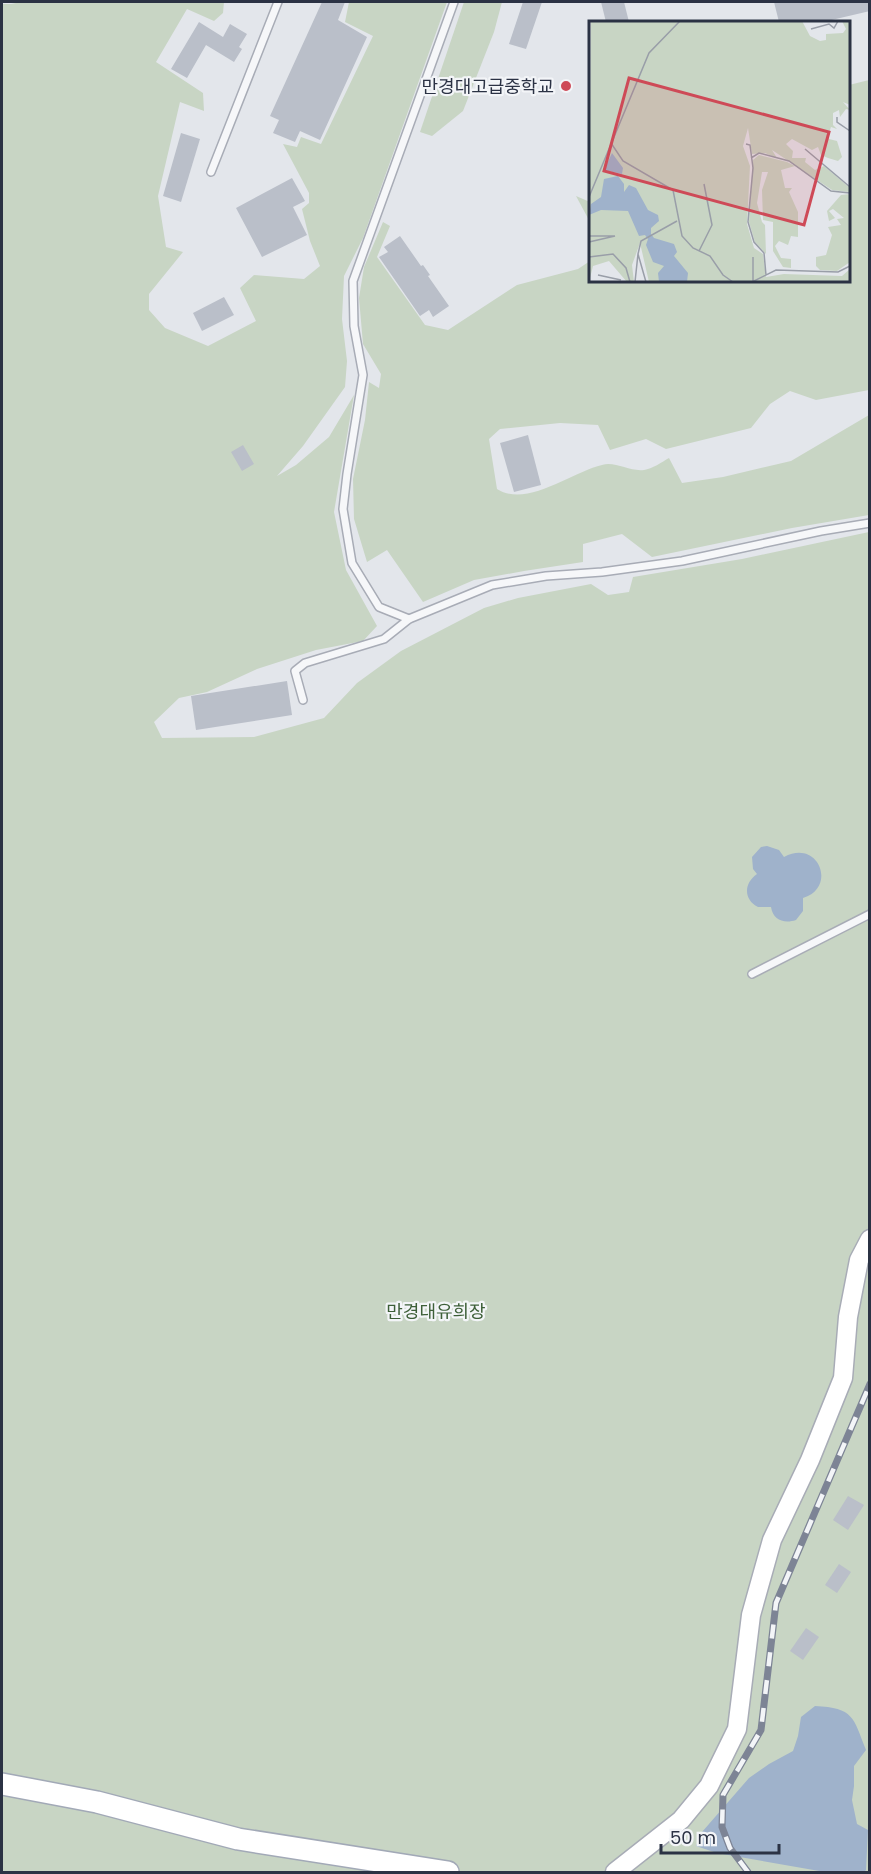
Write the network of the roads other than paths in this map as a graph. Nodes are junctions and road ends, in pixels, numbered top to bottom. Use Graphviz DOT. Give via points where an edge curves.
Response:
graph roads {
  1 [pos="278,2"];
  2 [pos="454,2"];
  3 [pos="211,172"];
  4 [pos="870,523"];
  5 [pos="409,619"];
  6 [pos="303,700"];
  7 [pos="870,914"];
  8 [pos="752,974"];
  9 [pos="870,1239"];
  10 [pos="2,1784"];
  11 [pos="448,1872"];
  12 [pos="615,1872"];
  1 -- 3 [label="lane"];
  2 -- 5 [label="lane" via="353,281 354,326 363,375 343,509 352,563 379,607"];
  4 -- 5 [label="lane" via="682,561 492,585"];
  5 -- 6 [label="lane" via="384,639 304,663 295,670"];
  7 -- 8 [label="lane"];
  9 -- 12 [label="street" via="860,1260 848,1317 843,1377 772,1540 751,1615 737,1729 709,1786 681,1820"];
  10 -- 11 [label="main road" via="97,1802 238,1839"];
}
